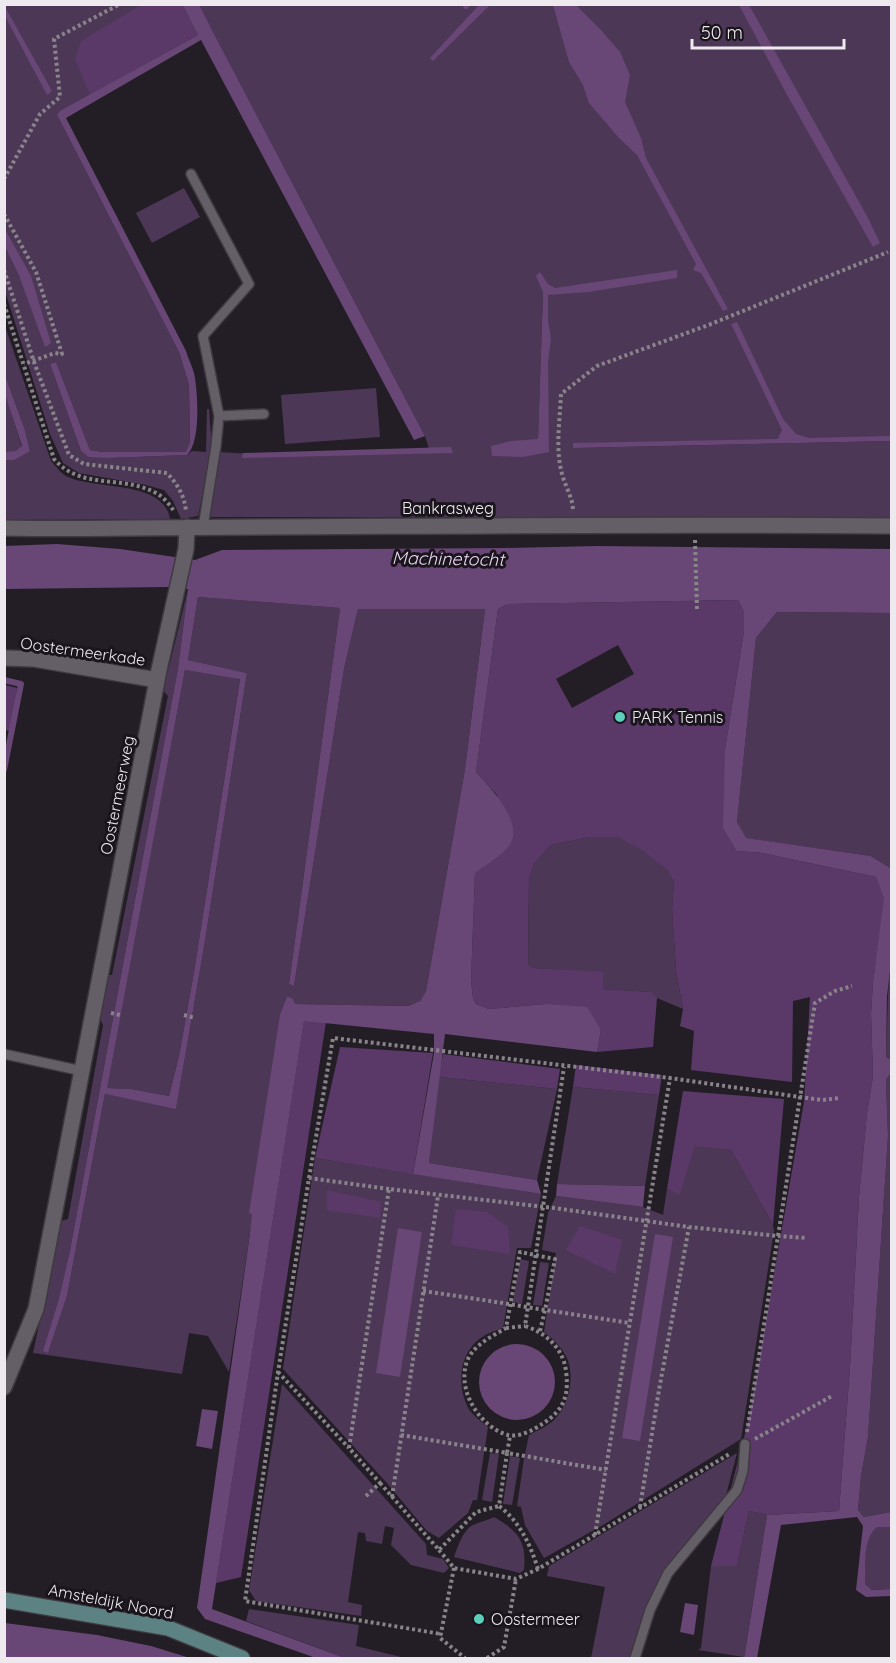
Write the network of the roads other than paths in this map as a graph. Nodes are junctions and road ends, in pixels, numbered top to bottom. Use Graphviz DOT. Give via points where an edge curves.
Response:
graph roads {
  1 [pos="190,174"];
  2 [pos="264,414"];
  3 [pos="219,416"];
  4 [pos="891,526"];
  5 [pos="187,527"];
  6 [pos="203,527"];
  7 [pos="4,528"];
  8 [pos="4,658"];
  9 [pos="157,680"];
  10 [pos="4,1054"];
  11 [pos="82,1071"];
  12 [pos="4,1387"];
  13 [pos="745,1444"];
  14 [pos="4,1600"];
  15 [pos="242,1659"];
  16 [pos="635,1659"];
  1 -- 3 [label="lane" via="249,284 203,336"];
  2 -- 3 [label="lane"];
  3 -- 6 [label="lane"];
  4 -- 6 [label="street, Bankrasweg"];
  5 -- 6 [label="street, Bankrasweg"];
  5 -- 7 [label="street, Bankrasweg"];
  5 -- 9 [label="street, Oostermeerweg" via="186,549"];
  8 -- 9 [label="street, Oostermeerkade" via="34,659"];
  9 -- 11 [label="street, Oostermeerweg"];
  10 -- 11 [label="lane"];
  11 -- 12 [label="street, Oostermeerweg" via="36,1310"];
  13 -- 16 [label="lane" via="737,1490 668,1573"];
  14 -- 15 [label="street, Amsteldijk Noord" via="168,1628"];
}
